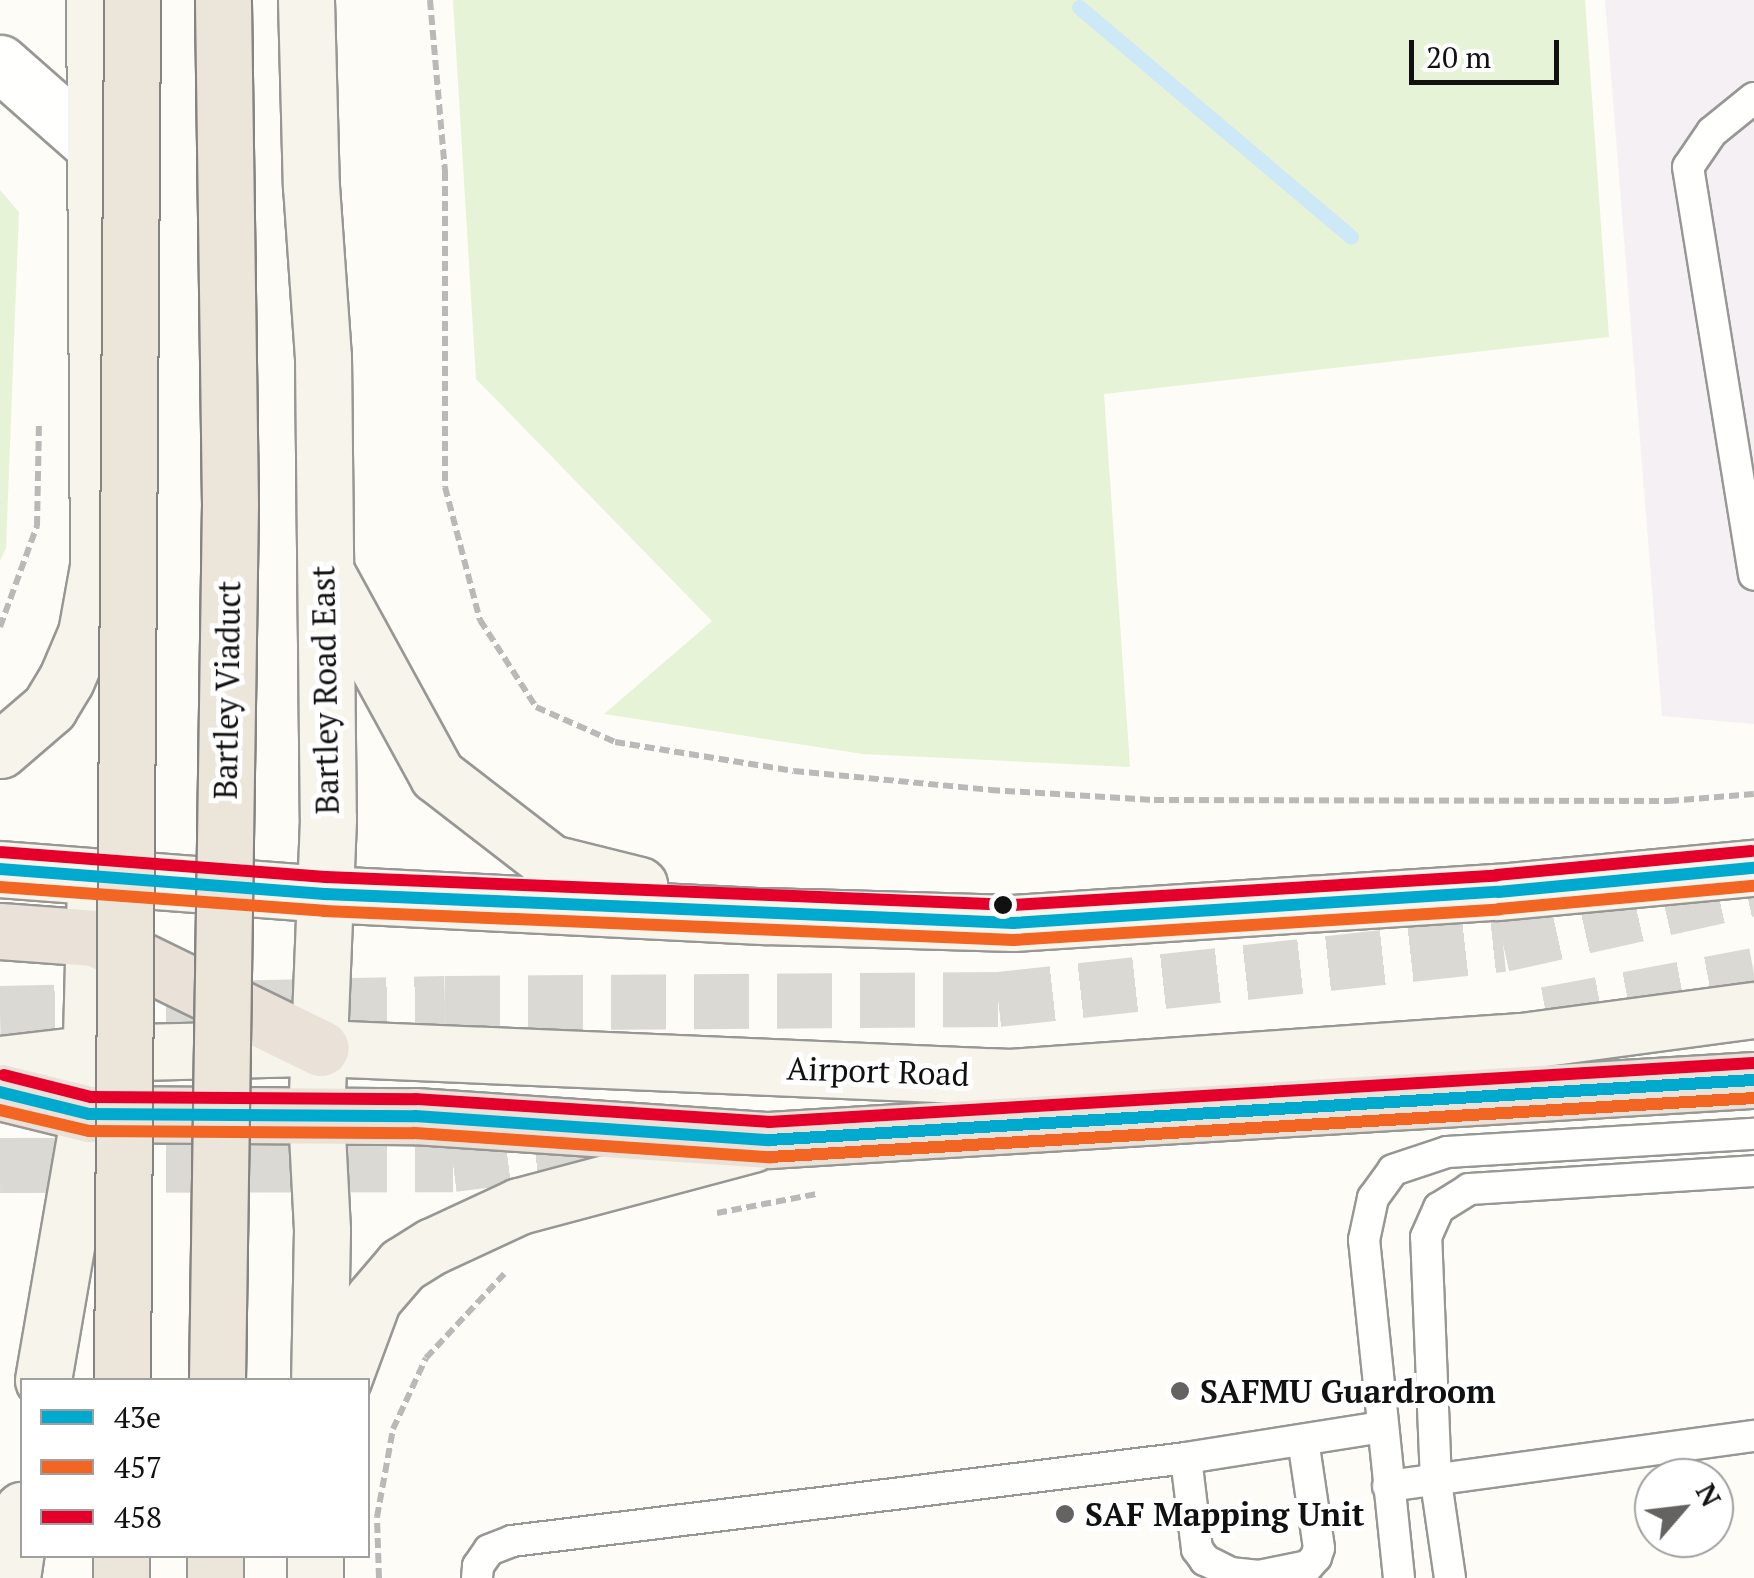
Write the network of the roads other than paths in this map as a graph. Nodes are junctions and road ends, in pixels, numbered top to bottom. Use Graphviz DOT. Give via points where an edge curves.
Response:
graph roads {
  1 [pos="94,0"];
  2 [pos="132,0"];
  3 [pos="223,0"];
  4 [pos="306,0"];
  5 [pos="94,68"];
  6 [pos="9,72"];
  7 [pos="1754,98"];
  8 [pos="94,146"];
  9 [pos="323,567"];
  10 [pos="1754,575"];
  11 [pos="0,750"];
  12 [pos="0,868"];
  13 [pos="1754,868"];
  14 [pos="96,879"];
  15 [pos="325,894"];
  16 [pos="766,916"];
  17 [pos="0,931"];
  18 [pos="94,938"];
  19 [pos="1754,1010"];
  20 [pos="321,1048"];
  21 [pos="93,1052"];
  22 [pos="0,1064"];
  23 [pos="1754,1080"];
  24 [pos="0,1092"];
  25 [pos="89,1114"];
  26 [pos="316,1115"];
  27 [pos="1754,1134"];
  28 [pos="769,1140"];
  29 [pos="1754,1171"];
  30 [pos="43,1378"];
  31 [pos="122,1378"];
  32 [pos="217,1378"];
  33 [pos="320,1378"];
  34 [pos="343,1378"];
  35 [pos="1381,1426"];
  36 [pos="1754,1436"];
  37 [pos="1303,1440"];
  38 [pos="1186,1458"];
  39 [pos="1436,1482"];
  40 [pos="1388,1486"];
  41 [pos="20,1524"];
  42 [pos="12,1578"];
  43 [pos="477,1578"];
  44 [pos="1398,1578"];
  45 [pos="1450,1578"];
  1 -- 5 [label="main road"];
  2 -- 31 [label="highway, bridge"];
  3 -- 32 [label="highway, Bartley Viaduct, bridge" via="230,504"];
  4 -- 9 [label="main road, Bartley Road East" via="323,357"];
  5 -- 6 [label="street"];
  5 -- 8 [label="main road"];
  6 -- 8 [label="street"];
  7 -- 10 [label="lane" via="1712,132 1688,167"];
  8 -- 11 [label="main road" via="98,566 86,632 66,680 49,708"];
  9 -- 15 [label="main road, Bartley Road East"];
  9 -- 16 [label="main road" via="437,774 551,864"];
  12 -- 14 [label="main road"];
  13 -- 16 [label="main road" via="1013,923"];
  14 -- 15 [label="main road"];
  14 -- 18 [label="main road"];
  15 -- 16 [label="main road"];
  15 -- 20 [label="main road, Bartley Road East"];
  17 -- 18 [label="highway"];
  18 -- 20 [label="highway"];
  18 -- 21 [label="main road"];
  19 -- 20 [label="main road, Airport Road" via="1521,1041 1010,1076"];
  20 -- 21 [label="main road, Airport Road"];
  20 -- 26 [label="main road, Bartley Road East"];
  21 -- 22 [label="main road, Airport Road"];
  21 -- 25 [label="main road"];
  23 -- 28 [label="highway"];
  24 -- 25 [label="highway"];
  25 -- 26 [label="highway"];
  25 -- 30 [label="main road"];
  26 -- 28 [label="highway"];
  26 -- 33 [label="main road, Bartley Road East"];
  27 -- 35 [label="lane" via="1447,1152 1393,1170 1373,1198 1364,1240"];
  28 -- 34 [label="main road" via="519,1206 433,1246 402,1265 374,1299"];
  29 -- 39 [label="lane" via="1469,1189 1439,1208 1426,1238"];
  35 -- 37 [label="lane"];
  35 -- 40 [label="lane"];
  36 -- 39 [label="lane"];
  37 -- 38 [label="lane"];
  37 -- 38 [label="lane" via="1319,1548 1308,1566 1259,1576 1230,1573 1197,1549"];
  38 -- 43 [label="lane" via="512,1540 489,1550"];
  39 -- 40 [label="lane"];
  39 -- 45 [label="lane"];
  40 -- 44 [label="lane"];
  41 -- 42 [label="main road"];
}
